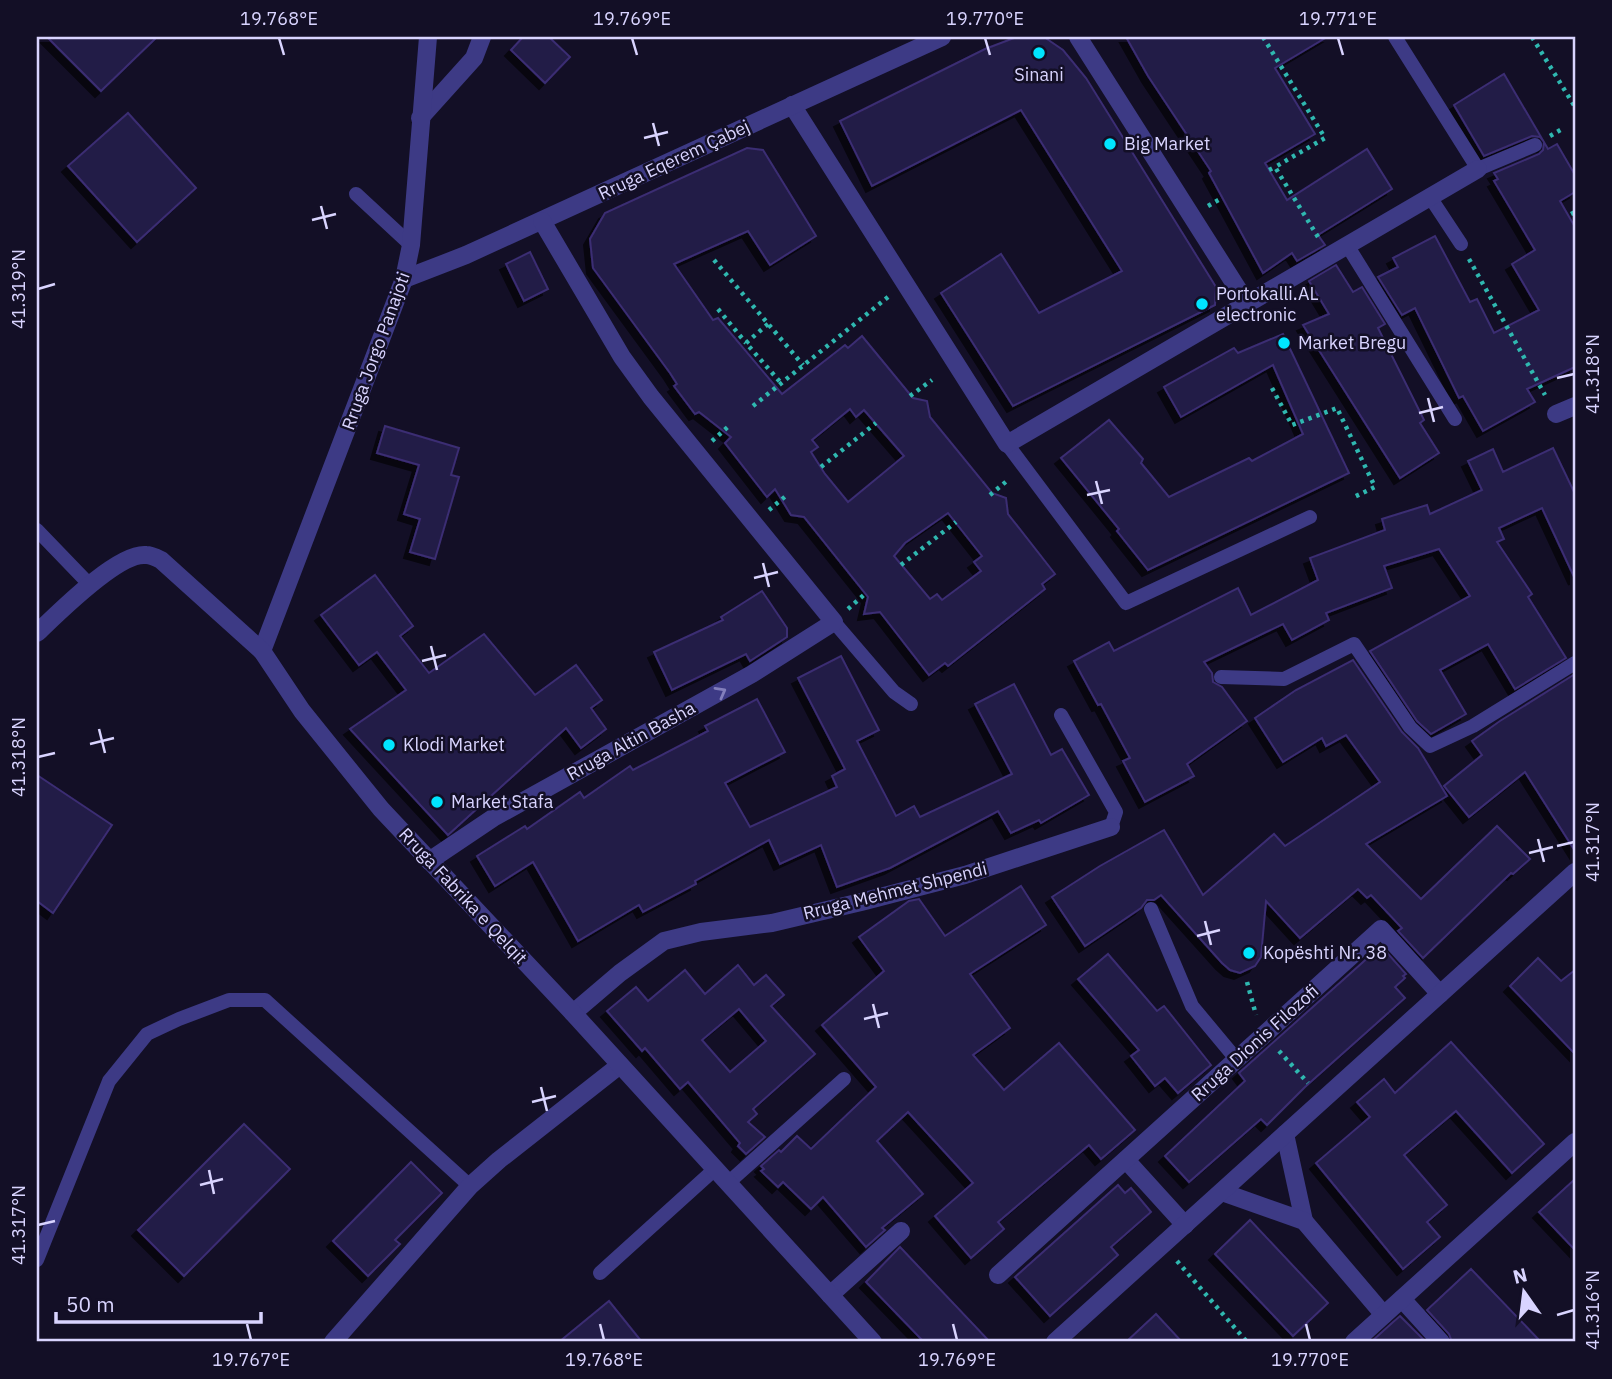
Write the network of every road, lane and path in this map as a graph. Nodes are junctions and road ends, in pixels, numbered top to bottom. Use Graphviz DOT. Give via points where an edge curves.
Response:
graph roads {
  1 [pos="428,37"];
  2 [pos="482,37"];
  3 [pos="942,37"];
  4 [pos="1078,37"];
  5 [pos="1263,37"];
  6 [pos="1395,37"];
  7 [pos="1532,37"];
  8 [pos="792,106"];
  9 [pos="1575,107"];
  10 [pos="421,118"];
  11 [pos="1535,145"];
  12 [pos="1275,167"];
  13 [pos="1478,169"];
  14 [pos="1269,170"];
  15 [pos="356,194"];
  16 [pos="1430,197"];
  17 [pos="542,221"];
  18 [pos="1461,244"];
  19 [pos="411,245"];
  20 [pos="1347,245"];
  21 [pos="1330,256"];
  22 [pos="714,260"];
  23 [pos="404,279"];
  24 [pos="905,283"];
  25 [pos="1248,305"];
  26 [pos="718,309"];
  27 [pos="768,324"];
  28 [pos="746,342"];
  29 [pos="803,365"];
  30 [pos="932,380"];
  31 [pos="781,383"];
  32 [pos="1272,388"];
  33 [pos="910,396"];
  34 [pos="753,406"];
  35 [pos="1575,407"];
  36 [pos="1556,414"];
  37 [pos="1455,419"];
  38 [pos="876,424"];
  39 [pos="730,425"];
  40 [pos="717,437"];
  41 [pos="1007,444"];
  42 [pos="821,467"];
  43 [pos="1354,497"];
  44 [pos="1310,517"];
  45 [pos="956,522"];
  46 [pos="37,530"];
  47 [pos="901,565"];
  48 [pos="90,585"];
  49 [pos="834,622"];
  50 [pos="37,633"];
  51 [pos="262,651"];
  52 [pos="1575,663"];
  53 [pos="1221,677"];
  54 [pos="911,704"];
  55 [pos="1061,715"];
  56 [pos="1111,827"];
  57 [pos="429,861"];
  58 [pos="1575,872"];
  59 [pos="1151,909"];
  60 [pos="1247,982"];
  61 [pos="1440,994"];
  62 [pos="1254,1008"];
  63 [pos="573,1013"];
  64 [pos="1264,1035"];
  65 [pos="1237,1060"];
  66 [pos="620,1065"];
  67 [pos="844,1079"];
  68 [pos="1323,1099"];
  69 [pos="1285,1134"];
  70 [pos="1575,1142"];
  71 [pos="1126,1160"];
  72 [pos="715,1169"];
  73 [pos="728,1183"];
  74 [pos="470,1186"];
  75 [pos="1222,1192"];
  76 [pos="1304,1221"];
  77 [pos="1185,1225"];
  78 [pos="901,1231"];
  79 [pos="1163,1245"];
  80 [pos="37,1260"];
  81 [pos="600,1273"];
  82 [pos="998,1275"];
  83 [pos="830,1295"];
  84 [pos="1402,1299"];
  85 [pos="1384,1314"];
  86 [pos="333,1342"];
  87 [pos="873,1342"];
  88 [pos="1055,1342"];
  89 [pos="1247,1342"];
  90 [pos="1354,1342"];
  91 [pos="1441,1342"];
  1 -- 10 [label="street, Rruga Jorgo Panajoti"];
  2 -- 10 [label="street" via="474,58"];
  3 -- 8 [label="street, Rruga Eqerem Çabej"];
  4 -- 25 [label="street"];
  5 -- 12 [label="path" via="1325,138"];
  6 -- 13 [label="lane"];
  7 -- 9 [label="path"];
  8 -- 17 [label="street, Rruga Eqerem Çabej"];
  8 -- 24 [label="street"];
  10 -- 19 [label="street, Rruga Jorgo Panajoti"];
  11 -- 13 [label="lane"];
  12 -- 14 [label="path"];
  12 -- 21 [label="path"];
  13 -- 16 [label="street"];
  15 -- 19 [label="lane"];
  16 -- 18 [label="lane"];
  16 -- 20 [label="street"];
  17 -- 23 [label="street, Rruga Eqerem Çabej"];
  17 -- 49 [label="street" via="622,358"];
  18 -- 36 [label="path"];
  19 -- 23 [label="street, Rruga Jorgo Panajoti"];
  20 -- 21 [label="street"];
  20 -- 37 [label="lane"];
  21 -- 25 [label="street"];
  22 -- 27 [label="path"];
  23 -- 51 [label="street, Rruga Jorgo Panajoti"];
  24 -- 29 [label="path"];
  24 -- 41 [label="street"];
  25 -- 41 [label="street"];
  26 -- 28 [label="path"];
  27 -- 28 [label="path"];
  27 -- 29 [label="path"];
  28 -- 31 [label="path"];
  29 -- 31 [label="path"];
  30 -- 33 [label="path"];
  31 -- 34 [label="path"];
  32 -- 43 [label="path" via="1292,425 1337,408 1375,487"];
  35 -- 36 [label="street"];
  38 -- 42 [label="path"];
  39 -- 40 [label="path"];
  41 -- 44 [label="lane" via="1126,603"];
  45 -- 47 [label="path"];
  46 -- 48 [label="lane"];
  48 -- 50 [label="street, Rruga Fabrika e Qelqit"];
  48 -- 51 [label="street, Rruga Fabrika e Qelqit" via="124,560 144,554 161,560"];
  49 -- 54 [label="lane" via="894,692"];
  57 -- 49 [label="street, Rruga Altin Basha, one-way" via="493,818 752,674"];
  51 -- 57 [label="street, Rruga Fabrika e Qelqit" via="330,747"];
  52 -- 53 [label="lane" via="1474,726 1430,746 1410,727 1354,644 1284,679"];
  55 -- 56 [label="lane, Rruga Mehmet Shpendi" via="1116,812"];
  56 -- 63 [label="street, Rruga Mehmet Shpendi" via="885,896 772,923 664,941"];
  57 -- 63 [label="street, Rruga Fabrika e Qelqit"];
  58 -- 61 [label="street"];
  59 -- 65 [label="lane" via="1192,1006"];
  60 -- 62 [label="path"];
  61 -- 64 [label="street, Rruga Dionis Filozofi" via="1381,929"];
  61 -- 68 [label="street"];
  63 -- 66 [label="street, Rruga Fabrika e Qelqit"];
  64 -- 65 [label="street, Rruga Dionis Filozofi"];
  64 -- 68 [label="path"];
  65 -- 71 [label="street, Rruga Dionis Filozofi"];
  66 -- 72 [label="street, Rruga Fabrika e Qelqit"];
  66 -- 74 [label="street"];
  67 -- 73 [label="lane"];
  68 -- 69 [label="street"];
  69 -- 75 [label="street"];
  69 -- 76 [label="street"];
  70 -- 84 [label="street"];
  71 -- 77 [label="street"];
  71 -- 82 [label="street, Rruga Dionis Filozofi"];
  72 -- 73 [label="street, Rruga Fabrika e Qelqit"];
  72 -- 81 [label="lane"];
  73 -- 83 [label="street, Rruga Fabrika e Qelqit"];
  74 -- 80 [label="lane" via="265,1000 229,1000 148,1034 109,1081"];
  74 -- 86 [label="street"];
  75 -- 76 [label="street"];
  75 -- 77 [label="street"];
  76 -- 85 [label="street"];
  77 -- 79 [label="street"];
  78 -- 83 [label="street"];
  79 -- 88 [label="street"];
  79 -- 89 [label="path"];
  83 -- 87 [label="street, Rruga Fabrika e Qelqit"];
  84 -- 85 [label="street"];
  84 -- 91 [label="street"];
  85 -- 90 [label="street"];
}
